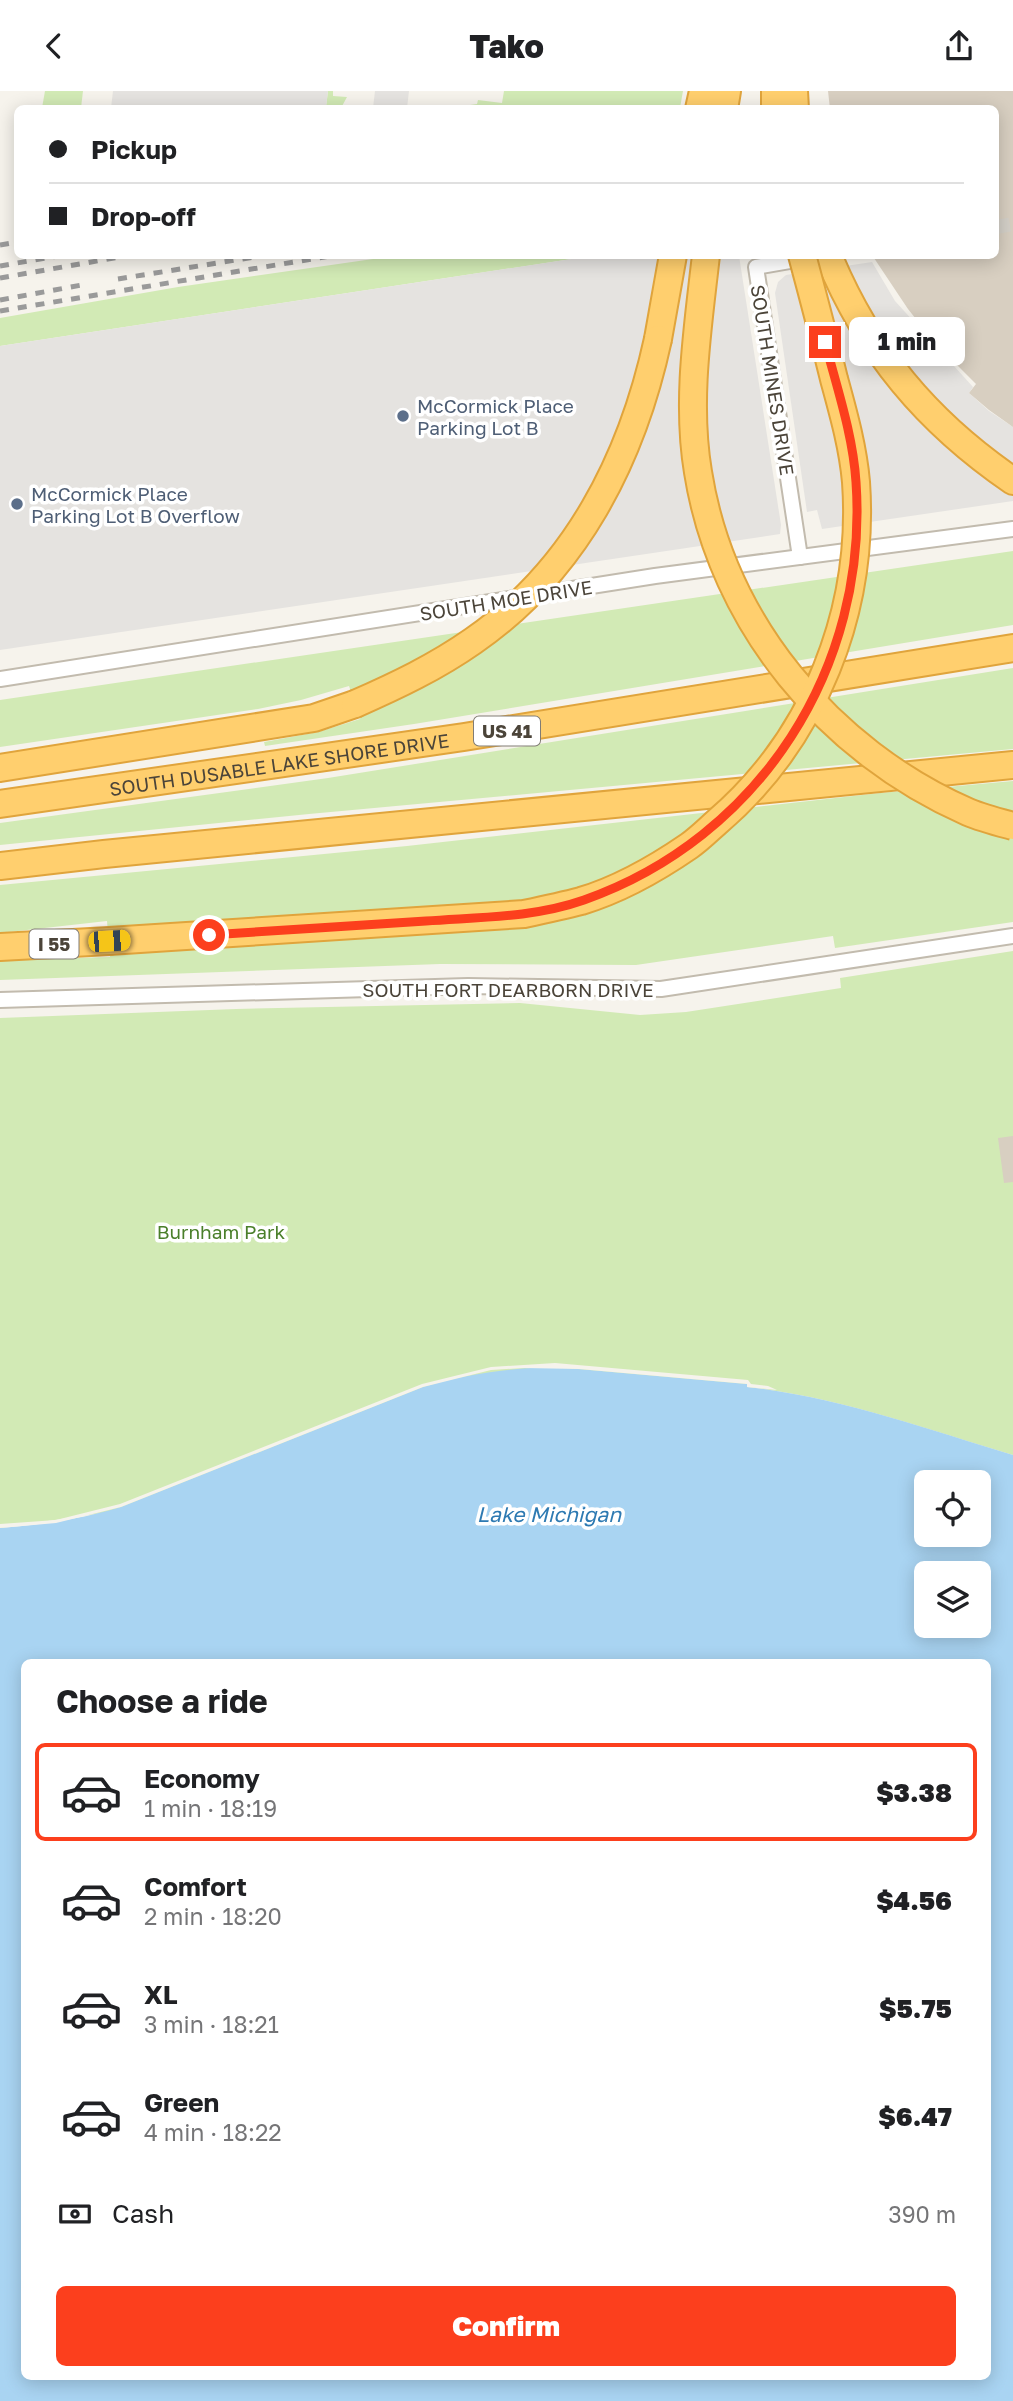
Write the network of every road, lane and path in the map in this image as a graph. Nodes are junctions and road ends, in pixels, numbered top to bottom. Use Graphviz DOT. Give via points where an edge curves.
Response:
graph roads {
  1 [pos="672,259"];
  2 [pos="706,259"];
  3 [pos="799,259"];
  4 [pos="804,259"];
  5 [pos="830,259"];
  6 [pos="1013,481"];
  7 [pos="1013,529"];
  8 [pos="800,557"];
  9 [pos="1013,648"];
  10 [pos="0,679"];
  11 [pos="1013,765"];
  12 [pos="0,768"];
  13 [pos="0,804"];
  14 [pos="1013,827"];
  15 [pos="0,866"];
  16 [pos="1013,936"];
  17 [pos="0,947"];
  18 [pos="0,1000"];
  1 -- 12 [label="highway, bridge" via="648,386 611,480 585,525 542,578 475,640 428,669 314,718"];
  2 -- 14 [label="highway, bridge" via="693,390 697,471 714,537 748,615 804,693 876,759 969,812"];
  3 -- 8 [label="street, SOUTH MINES DRIVE" via="756,267"];
  4 -- 17 [label="highway, I 55, bridge" via="852,452 857,503 855,557 843,620 816,695 796,730 768,771 690,845 638,877 583,901 524,914"];
  5 -- 6 [label="highway" via="843,291 893,372 928,413 977,457"];
  7 -- 8 [label="street, SOUTH MOE DRIVE"];
  8 -- 10 [label="street, SOUTH MOE DRIVE"];
  9 -- 13 [label="highway, SOUTH DUSABLE LAKE SHORE DRIVE / US 41" via="477,736"];
  11 -- 15 [label="highway"];
  16 -- 18 [label="street, SOUTH FORT DEARBORN DRIVE" via="661,989 468,986"];
}
